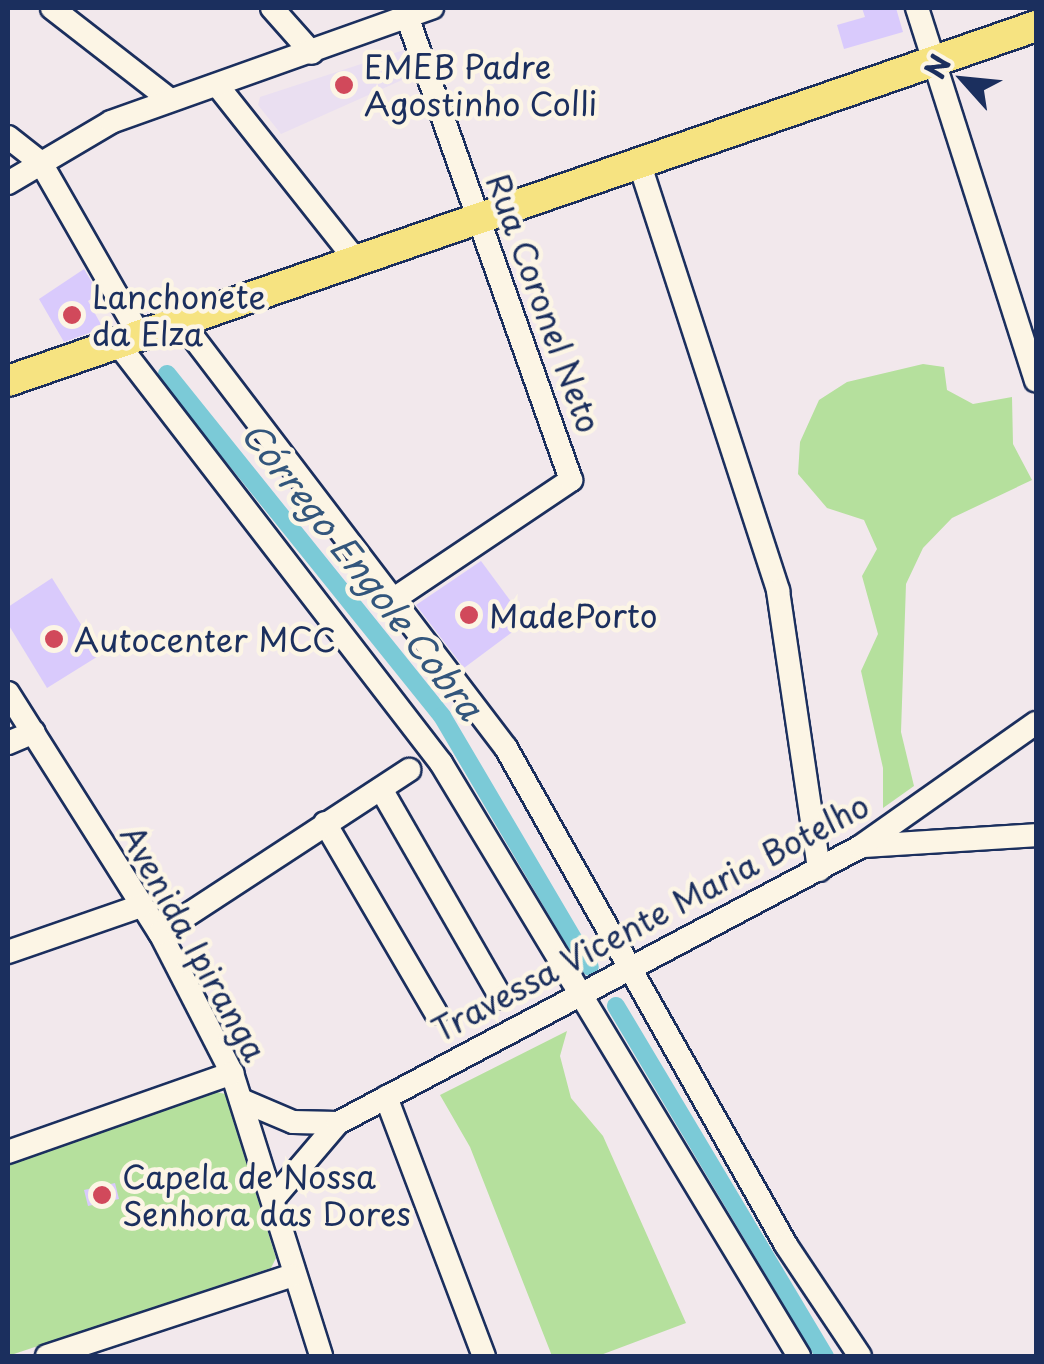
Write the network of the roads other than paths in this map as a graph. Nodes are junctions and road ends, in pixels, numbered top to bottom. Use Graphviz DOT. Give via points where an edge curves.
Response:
graph roads {
  1 [pos="52,8"];
  2 [pos="272,8"];
  3 [pos="432,8"];
  4 [pos="917,8"];
  5 [pos="406,12"];
  6 [pos="1036,26"];
  7 [pos="312,53"];
  8 [pos="933,62"];
  9 [pos="217,85"];
  10 [pos="169,99"];
  11 [pos="8,138"];
  12 [pos="639,162"];
  13 [pos="41,163"];
  14 [pos="8,183"];
  15 [pos="480,222"];
  16 [pos="358,263"];
  17 [pos="183,324"];
  18 [pos="129,340"];
  19 [pos="1036,380"];
  20 [pos="8,381"];
  21 [pos="397,598"];
  22 [pos="8,693"];
  23 [pos="1036,723"];
  24 [pos="34,732"];
  25 [pos="8,742"];
  26 [pos="410,770"];
  27 [pos="380,789"];
  28 [pos="325,824"];
  29 [pos="1036,835"];
  30 [pos="860,846"];
  31 [pos="819,870"];
  32 [pos="141,906"];
  33 [pos="160,933"];
  34 [pos="8,952"];
  35 [pos="629,965"];
  36 [pos="577,993"];
  37 [pos="502,998"];
  38 [pos="436,1013"];
  39 [pos="232,1073"];
  40 [pos="386,1097"];
  41 [pos="241,1100"];
  42 [pos="338,1123"];
  43 [pos="8,1152"];
  44 [pos="273,1200"];
  45 [pos="291,1276"];
  46 [pos="116,1346"];
  47 [pos="48,1356"];
  48 [pos="321,1356"];
  49 [pos="484,1356"];
  50 [pos="799,1356"];
  51 [pos="860,1356"];
  1 -- 10 [label="street"];
  2 -- 7 [label="street"];
  3 -- 5 [label="street"];
  4 -- 8 [label="street"];
  5 -- 7 [label="street"];
  5 -- 15 [label="street, Rua Coronel Neto"];
  6 -- 8 [label="main road"];
  7 -- 9 [label="street"];
  8 -- 12 [label="main road"];
  8 -- 19 [label="street"];
  9 -- 10 [label="street"];
  9 -- 16 [label="street"];
  10 -- 13 [label="street"];
  11 -- 13 [label="street"];
  12 -- 15 [label="main road"];
  12 -- 31 [label="street" via="778,591"];
  13 -- 14 [label="street"];
  13 -- 18 [label="street"];
  15 -- 16 [label="main road"];
  15 -- 21 [label="street, Rua Coronel Neto" via="571,480"];
  16 -- 17 [label="main road"];
  17 -- 18 [label="main road"];
  17 -- 21 [label="street"];
  18 -- 20 [label="main road"];
  18 -- 36 [label="street" via="406,711"];
  21 -- 35 [label="street" via="506,748"];
  22 -- 24 [label="street, Avenida Ipiranga"];
  23 -- 30 [label="street, Travessa Vicente Maria Botelho"];
  24 -- 25 [label="street"];
  24 -- 32 [label="street, Avenida Ipiranga"];
  26 -- 27 [label="street"];
  27 -- 28 [label="street"];
  27 -- 37 [label="street"];
  28 -- 33 [label="street"];
  28 -- 38 [label="street"];
  29 -- 30 [label="street"];
  30 -- 31 [label="street, Travessa Vicente Maria Botelho"];
  31 -- 35 [label="street, Travessa Vicente Maria Botelho"];
  32 -- 33 [label="street, Avenida Ipiranga"];
  32 -- 34 [label="street"];
  33 -- 39 [label="street, Avenida Ipiranga"];
  35 -- 36 [label="street, Travessa Vicente Maria Botelho"];
  35 -- 51 [label="street" via="786,1245"];
  36 -- 40 [label="street, Travessa Vicente Maria Botelho"];
  36 -- 50 [label="street"];
  39 -- 41 [label="street, Avenida Ipiranga"];
  39 -- 43 [label="street"];
  40 -- 42 [label="street, Travessa Vicente Maria Botelho"];
  40 -- 49 [label="street"];
  41 -- 42 [label="street" via="293,1122"];
  41 -- 44 [label="street, Avenida Ipiranga"];
  42 -- 44 [label="street, Travessa Vicente Maria Botelho"];
  44 -- 45 [label="street, Avenida Ipiranga"];
  45 -- 46 [label="street"];
  45 -- 48 [label="street, Avenida Ipiranga"];
  46 -- 47 [label="street"];
}
